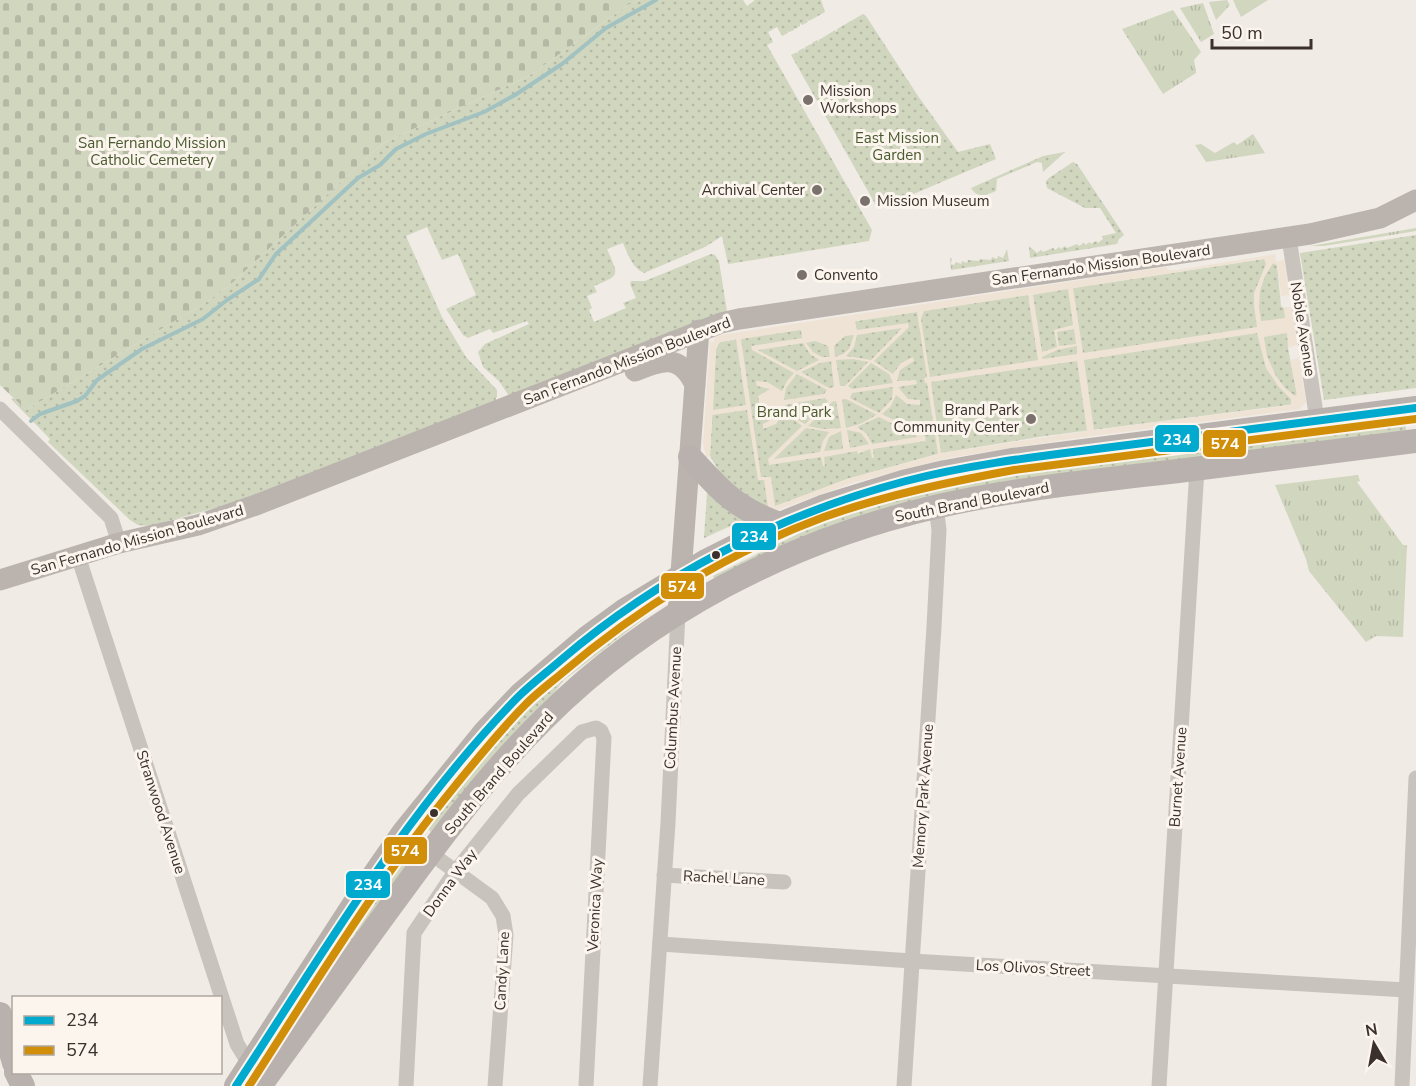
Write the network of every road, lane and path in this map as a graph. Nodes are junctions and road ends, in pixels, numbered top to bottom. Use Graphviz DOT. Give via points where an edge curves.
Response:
graph roads {
  1 [pos="1416,200"];
  2 [pos="1289,238"];
  3 [pos="699,330"];
  4 [pos="564,384"];
  5 [pos="695,385"];
  6 [pos="1416,408"];
  7 [pos="0,409"];
  8 [pos="1317,420"];
  9 [pos="1416,441"];
  10 [pos="690,457"];
  11 [pos="1197,469"];
  12 [pos="936,506"];
  13 [pos="780,525"];
  14 [pos="119,543"];
  15 [pos="78,556"];
  16 [pos="681,576"];
  17 [pos="0,580"];
  18 [pos="678,613"];
  19 [pos="596,728"];
  20 [pos="1416,778"];
  21 [pos="403,833"];
  22 [pos="430,853"];
  23 [pos="455,872"];
  24 [pos="664,875"];
  25 [pos="784,882"];
  26 [pos="660,944"];
  27 [pos="912,962"];
  28 [pos="1166,976"];
  29 [pos="1406,990"];
  30 [pos="221,996"];
  31 [pos="222,998"];
  32 [pos="0,1014"];
  33 [pos="12,1056"];
  34 [pos="255,1076"];
  35 [pos="236,1086"];
  36 [pos="406,1086"];
  37 [pos="495,1086"];
  38 [pos="586,1086"];
  39 [pos="650,1086"];
  40 [pos="904,1086"];
  41 [pos="1159,1086"];
  42 [pos="1402,1086"];
  1 -- 2 [label="main road, San Fernando Mission Boulevard" via="1380,218"];
  2 -- 3 [label="main road, San Fernando Mission Boulevard" via="739,319"];
  2 -- 8 [label="street, Noble Avenue"];
  3 -- 4 [label="main road, San Fernando Mission Boulevard"];
  3 -- 5 [label="main road, Columbus Avenue"];
  4 -- 5 [label="main road" via="599,383 669,362 686,369"];
  4 -- 14 [label="main road, San Fernando Mission Boulevard" via="256,505 198,525"];
  5 -- 10 [label="main road, Columbus Avenue"];
  6 -- 8 [label="main road, South Brand Boulevard"];
  7 -- 14 [label="street" via="111,518"];
  8 -- 13 [label="main road, South Brand Boulevard" via="976,466 860,494"];
  9 -- 11 [label="main road, South Brand Boulevard"];
  10 -- 13 [label="main road" via="730,499 756,516"];
  10 -- 16 [label="main road, Columbus Avenue"];
  11 -- 12 [label="main road, South Brand Boulevard" via="1048,486"];
  11 -- 28 [label="street, Burnet Avenue"];
  12 -- 18 [label="main road, South Brand Boulevard" via="817,543 733,581"];
  12 -- 27 [label="street, Memory Park Avenue" via="939,530"];
  13 -- 16 [label="main road, South Brand Boulevard"];
  14 -- 15 [label="main road, San Fernando Mission Boulevard"];
  15 -- 17 [label="main road, San Fernando Mission Boulevard"];
  15 -- 30 [label="street, Stranwood Avenue"];
  16 -- 18 [label="main road, Columbus Avenue"];
  16 -- 21 [label="main road, South Brand Boulevard" via="588,637 520,695"];
  18 -- 22 [label="main road, South Brand Boulevard" via="602,667 545,717"];
  18 -- 24 [label="street, Columbus Avenue"];
  19 -- 23 [label="street, Donna Way" via="582,732 518,794"];
  19 -- 38 [label="street, Veronica Way" via="603,738"];
  20 -- 29 [label="street"];
  21 -- 22 [label="street, Candy Lane"];
  21 -- 34 [label="main road, South Brand Boulevard" via="358,898"];
  22 -- 23 [label="street, Candy Lane"];
  22 -- 34 [label="main road, South Brand Boulevard"];
  23 -- 36 [label="street, Donna Way" via="414,933"];
  23 -- 37 [label="street, Candy Lane" via="492,898 503,916 506,935"];
  24 -- 25 [label="street, Rachel Lane"];
  24 -- 26 [label="street, Columbus Avenue"];
  26 -- 27 [label="street, Los Olivos Street"];
  26 -- 39 [label="street, Columbus Avenue"];
  27 -- 28 [label="street, Los Olivos Street"];
  27 -- 40 [label="street, Memory Park Avenue"];
  28 -- 29 [label="street, Los Olivos Street"];
  28 -- 41 [label="street, Burnet Avenue"];
  29 -- 42 [label="street"];
  31 -- 34 [label="street, Stranwood Avenue" via="237,1044"];
  32 -- 33 [label="main road"];
  34 -- 35 [label="main road, South Brand Boulevard"];
}
